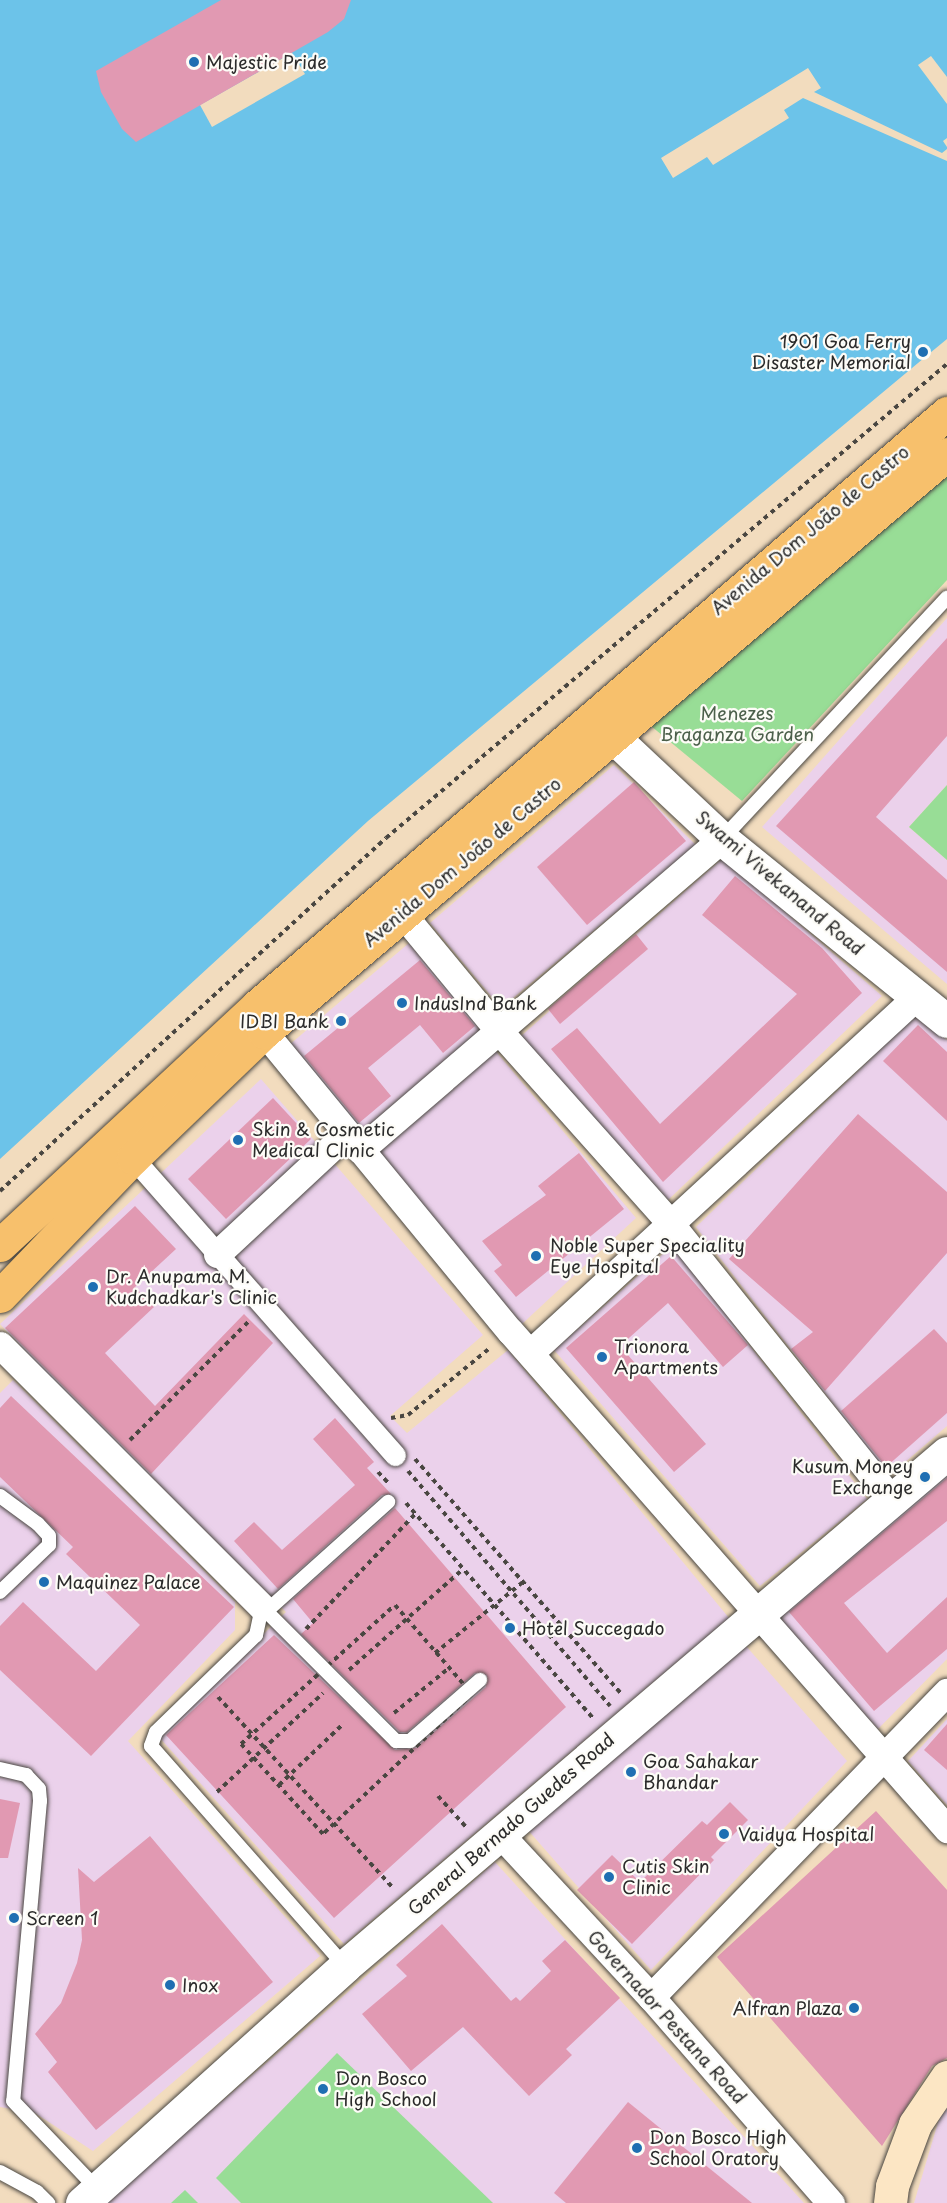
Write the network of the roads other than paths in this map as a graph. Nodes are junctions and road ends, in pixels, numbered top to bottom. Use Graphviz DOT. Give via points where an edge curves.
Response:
graph roads {
  1 [pos="947,413"];
  2 [pos="947,454"];
  3 [pos="947,598"];
  4 [pos="602,726"];
  5 [pos="722,839"];
  6 [pos="401,912"];
  7 [pos="917,996"];
  8 [pos="947,1021"];
  9 [pos="264,1032"];
  10 [pos="500,1032"];
  11 [pos="353,1142"];
  12 [pos="133,1158"];
  13 [pos="670,1223"];
  14 [pos="0,1245"];
  15 [pos="217,1254"];
  16 [pos="0,1296"];
  17 [pos="1,1348"];
  18 [pos="531,1352"];
  19 [pos="947,1453"];
  20 [pos="404,1456"];
  21 [pos="0,1496"];
  22 [pos="394,1496"];
  23 [pos="894,1501"];
  24 [pos="0,1592"];
  25 [pos="261,1612"];
  26 [pos="759,1613"];
  27 [pos="480,1680"];
  28 [pos="947,1692"];
  29 [pos="883,1760"];
  30 [pos="0,1769"];
  31 [pos="947,1829"];
  32 [pos="491,1840"];
  33 [pos="345,1966"];
  34 [pos="651,1997"];
  35 [pos="947,2077"];
  36 [pos="0,2172"];
  37 [pos="90,2196"];
  38 [pos="828,2202"];
  39 [pos="48,2203"];
  40 [pos="890,2203"];
  1 -- 4 [label="main road, Avenida Dom João de Castro"];
  2 -- 4 [label="main road, Avenida Dom João de Castro"];
  3 -- 5 [label="lane"];
  4 -- 5 [label="street, Swami Vivekanand Road"];
  4 -- 6 [label="main road, Avenida Dom João de Castro"];
  4 -- 14 [label="main road, Avenida Dom João de Castro" via="256,1006"];
  5 -- 7 [label="street, Swami Vivekanand Road"];
  5 -- 10 [label="street"];
  6 -- 9 [label="main road, Avenida Dom João de Castro"];
  6 -- 10 [label="street"];
  7 -- 8 [label="street, Swami Vivekanand Road"];
  7 -- 13 [label="street"];
  9 -- 11 [label="street"];
  9 -- 12 [label="main road, Avenida Dom João de Castro"];
  10 -- 11 [label="street"];
  10 -- 13 [label="street"];
  11 -- 15 [label="street"];
  11 -- 18 [label="street"];
  12 -- 15 [label="street"];
  12 -- 16 [label="main road, Avenida Dom João de Castro"];
  13 -- 18 [label="street"];
  13 -- 23 [label="street"];
  15 -- 20 [label="street" via="363,1423"];
  17 -- 25 [label="street"];
  18 -- 26 [label="street"];
  19 -- 23 [label="street, General Bernado Guedes Road"];
  21 -- 24 [label="lane" via="38,1524 49,1536 49,1545"];
  22 -- 25 [label="lane"];
  23 -- 26 [label="street, General Bernado Guedes Road"];
  25 -- 27 [label="lane" via="285,1630 396,1741 411,1740"];
  25 -- 33 [label="lane" via="256,1635 156,1732 151,1746"];
  26 -- 29 [label="street"];
  26 -- 32 [label="street, General Bernado Guedes Road"];
  28 -- 29 [label="street"];
  29 -- 31 [label="street"];
  29 -- 34 [label="street"];
  30 -- 37 [label="lane" via="26,1776 39,1789 40,1801 13,2101"];
  32 -- 33 [label="street, General Bernado Guedes Road"];
  32 -- 34 [label="street, Governador Pestana Road"];
  33 -- 37 [label="street, General Bernado Guedes Road"];
  34 -- 38 [label="street, Governador Pestana Road"];
  35 -- 40 [label="main road" via="915,2124 892,2186"];
  36 -- 39 [label="lane" via="37,2192"];
}
